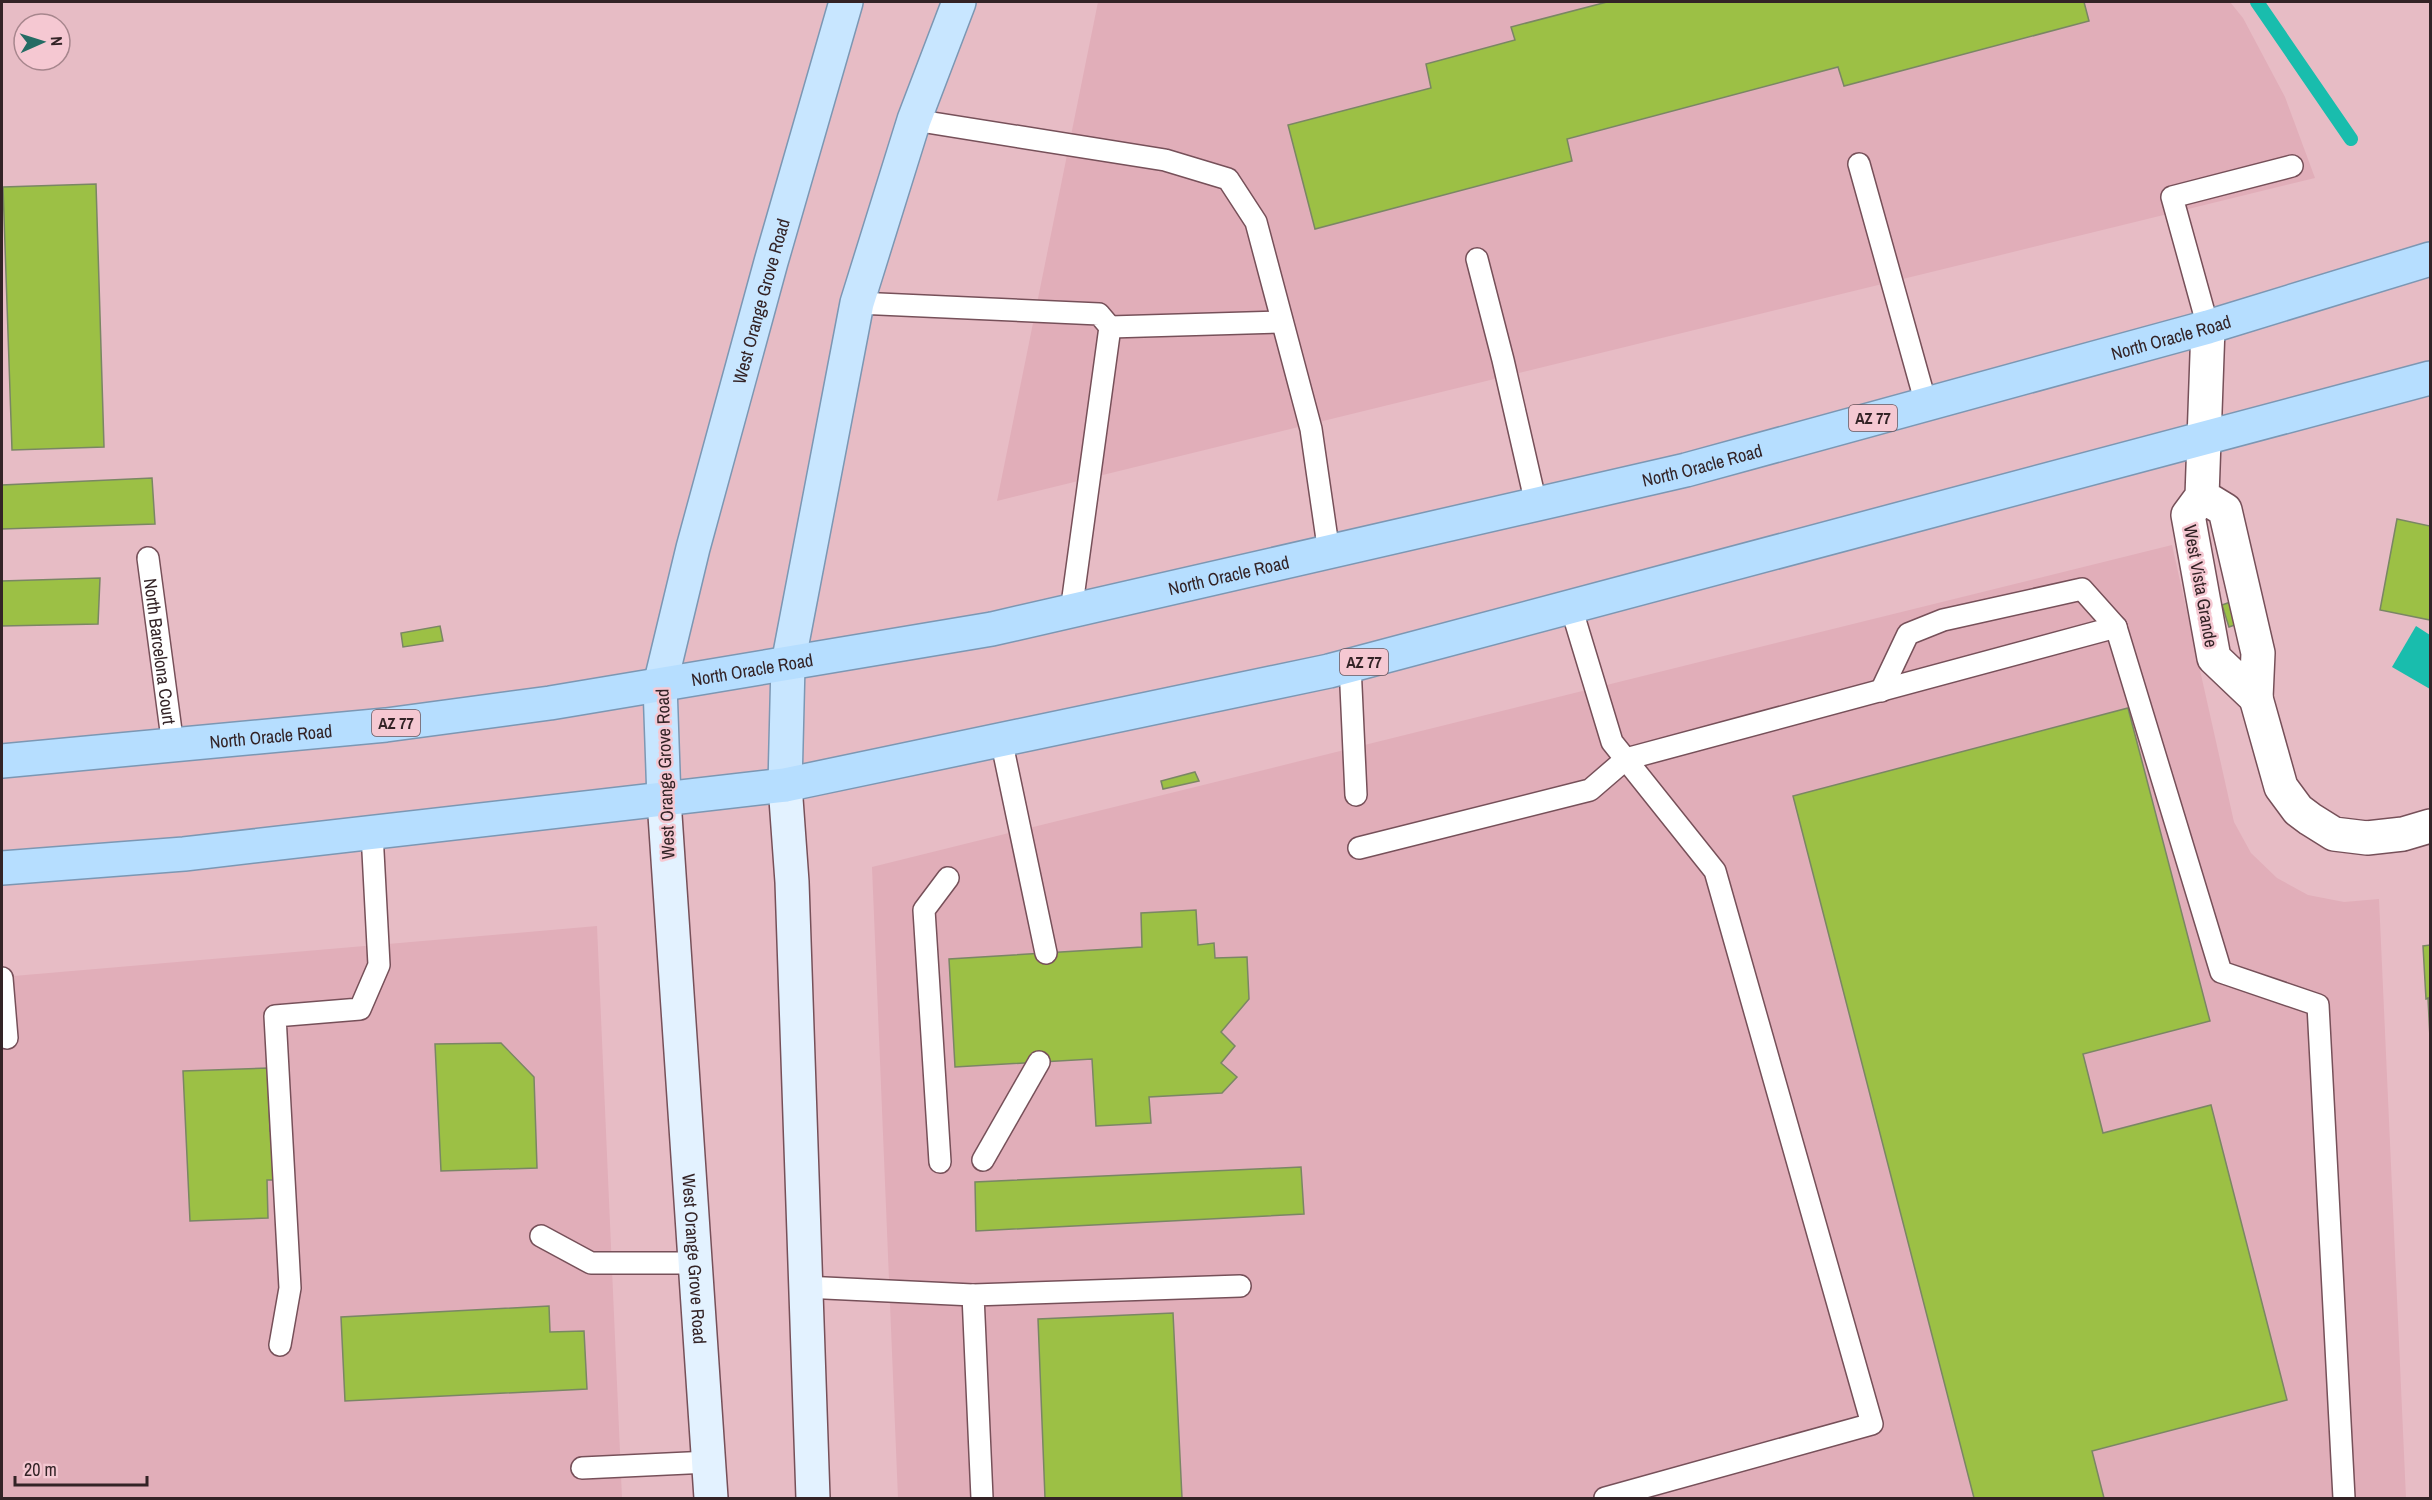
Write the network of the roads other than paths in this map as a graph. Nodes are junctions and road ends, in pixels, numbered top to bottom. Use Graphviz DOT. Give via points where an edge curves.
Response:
graph roads {
  1 [pos="846,2"];
  2 [pos="959,2"];
  3 [pos="914,120"];
  4 [pos="1859,164"];
  5 [pos="2292,166"];
  6 [pos="1477,259"];
  7 [pos="2430,259"];
  8 [pos="857,303"];
  9 [pos="1282,322"];
  10 [pos="1110,327"];
  11 [pos="2208,327"];
  12 [pos="2430,378"];
  13 [pos="1926,404"];
  14 [pos="2203,440"];
  15 [pos="2202,496"];
  16 [pos="1536,504"];
  17 [pos="1329,553"];
  18 [pos="148,558"];
  19 [pos="1571,607"];
  20 [pos="1071,612"];
  21 [pos="2116,627"];
  22 [pos="788,664"];
  23 [pos="1350,665"];
  24 [pos="660,685"];
  25 [pos="1881,691"];
  26 [pos="2256,698"];
  27 [pos="1001,739"];
  28 [pos="173,746"];
  29 [pos="1626,759"];
  30 [pos="2,761"];
  31 [pos="785,785"];
  32 [pos="1356,795"];
  33 [pos="664,800"];
  34 [pos="2430,826"];
  35 [pos="372,833"];
  36 [pos="1359,848"];
  37 [pos="2,868"];
  38 [pos="948,878"];
  39 [pos="1046,953"];
  40 [pos="2,978"];
  41 [pos="7,1038"];
  42 [pos="1039,1062"];
  43 [pos="983,1160"];
  44 [pos="940,1162"];
  45 [pos="541,1236"];
  46 [pos="697,1263"];
  47 [pos="1240,1286"];
  48 [pos="804,1287"];
  49 [pos="973,1295"];
  50 [pos="280,1345"];
  51 [pos="709,1462"];
  52 [pos="582,1468"];
  53 [pos="711,1498"];
  54 [pos="813,1498"];
  55 [pos="982,1498"];
  56 [pos="1605,1498"];
  57 [pos="2344,1498"];
  1 -- 24 [label="main road, West Orange Grove Road" via="693,548"];
  2 -- 3 [label="main road"];
  3 -- 8 [label="main road"];
  3 -- 9 [label="lane" via="1165,160 1228,179 1256,222"];
  4 -- 13 [label="lane"];
  5 -- 11 [label="lane" via="2172,197"];
  6 -- 16 [label="lane"];
  7 -- 11 [label="highway, North Oracle Road / AZ 77"];
  8 -- 10 [label="lane" via="1099,314"];
  8 -- 22 [label="main road"];
  9 -- 10 [label="lane"];
  9 -- 17 [label="lane" via="1311,429"];
  10 -- 20 [label="lane"];
  11 -- 13 [label="highway, North Oracle Road / AZ 77"];
  11 -- 14 [label="street, West Vista Grande"];
  12 -- 14 [label="highway, AZ 77"];
  13 -- 16 [label="highway, North Oracle Road / AZ 77" via="1686,470"];
  14 -- 15 [label="street, West Vista Grande"];
  14 -- 19 [label="highway, AZ 77"];
  15 -- 26 [label="street, West Vista Grande" via="2225,510 2258,653"];
  15 -- 26 [label="street, West Vista Grande" via="2188,515 2214,658"];
  16 -- 17 [label="highway, North Oracle Road / AZ 77"];
  17 -- 20 [label="highway, North Oracle Road / AZ 77"];
  18 -- 28 [label="lane, North Barcelona Court"];
  19 -- 23 [label="highway, AZ 77"];
  19 -- 29 [label="lane" via="1612,742"];
  20 -- 22 [label="highway, North Oracle Road / AZ 77" via="992,630"];
  21 -- 25 [label="lane"];
  21 -- 25 [label="lane" via="2082,589 1943,620 1908,634"];
  21 -- 57 [label="lane" via="2221,972 2318,1005"];
  22 -- 24 [label="highway, North Oracle Road / AZ 77"];
  22 -- 31 [label="main road"];
  23 -- 27 [label="highway, AZ 77"];
  23 -- 32 [label="lane"];
  24 -- 28 [label="highway, North Oracle Road / AZ 77" via="386,724"];
  24 -- 33 [label="main road, West Orange Grove Road"];
  25 -- 29 [label="lane"];
  26 -- 34 [label="street, West Vista Grande" via="2281,787 2310,819 2334,834 2367,838"];
  27 -- 31 [label="highway, AZ 77"];
  27 -- 39 [label="lane"];
  28 -- 30 [label="highway, North Oracle Road / AZ 77"];
  29 -- 36 [label="lane" via="1590,790"];
  29 -- 56 [label="lane" via="1715,871 1872,1424"];
  31 -- 33 [label="highway, AZ 77"];
  31 -- 48 [label="main road" via="792,882"];
  33 -- 35 [label="highway, AZ 77"];
  33 -- 46 [label="main road, West Orange Grove Road"];
  35 -- 37 [label="highway, AZ 77" via="184,854"];
  35 -- 50 [label="lane" via="379,965 360,1009 274,1016 290,1288"];
  38 -- 44 [label="lane" via="924,910"];
  40 -- 41 [label="lane"];
  42 -- 43 [label="lane"];
  45 -- 46 [label="lane" via="591,1263"];
  46 -- 51 [label="main road, West Orange Grove Road"];
  47 -- 49 [label="lane"];
  48 -- 49 [label="lane"];
  48 -- 54 [label="main road"];
  49 -- 55 [label="lane"];
  51 -- 52 [label="lane"];
  51 -- 53 [label="main road, West Orange Grove Road"];
}
